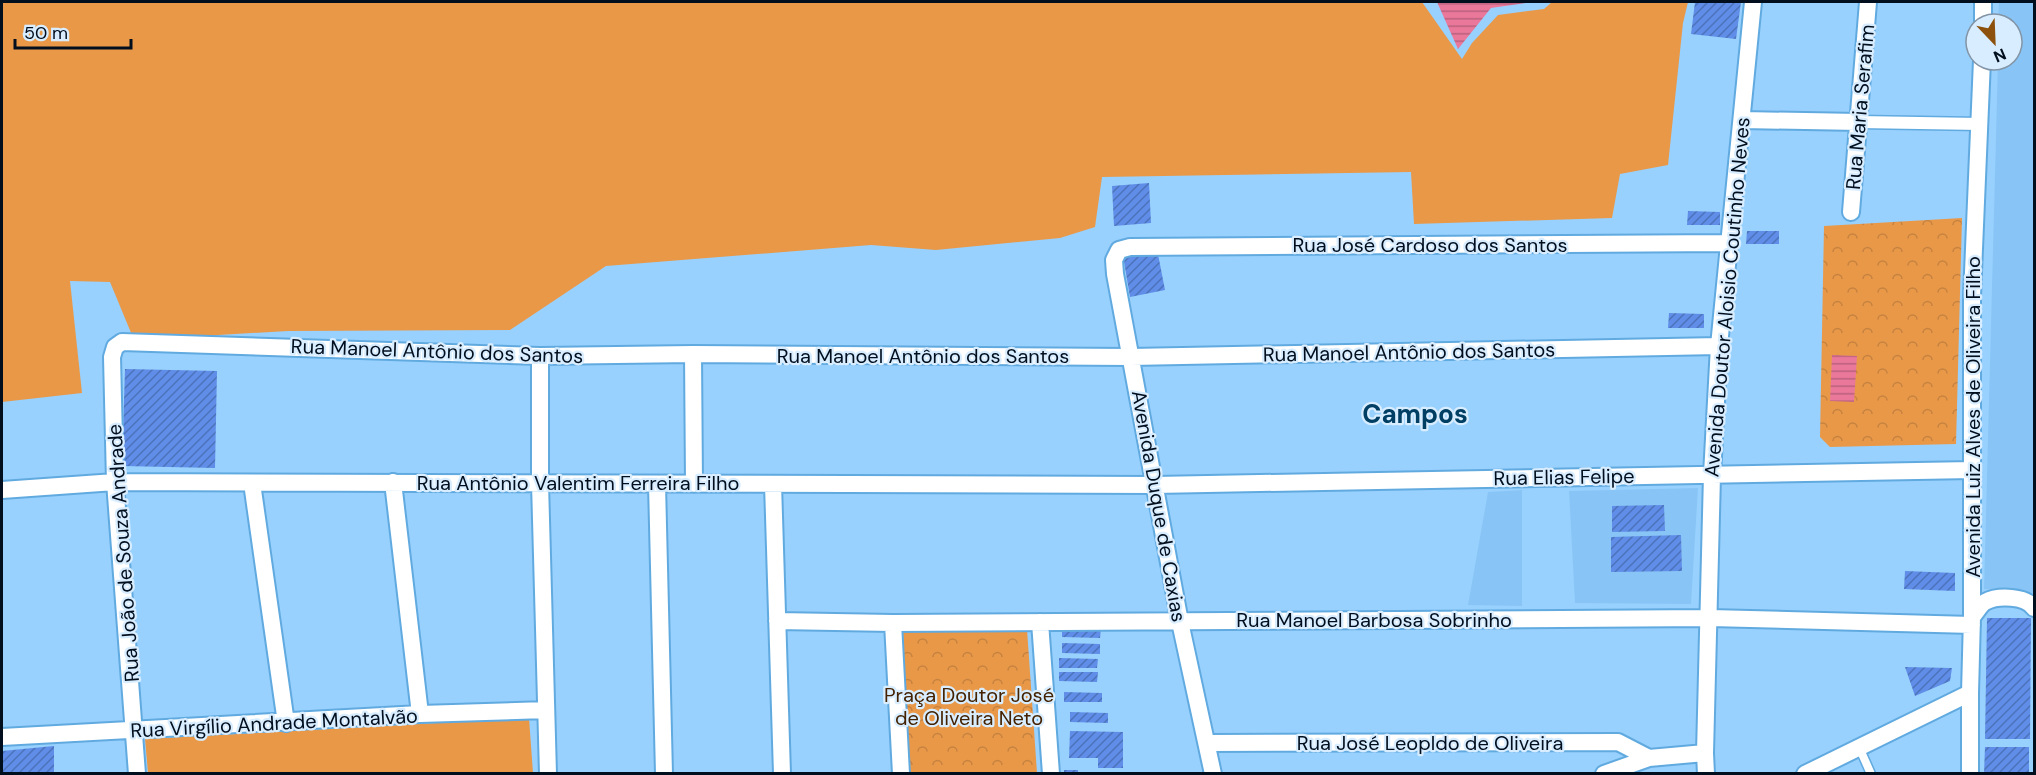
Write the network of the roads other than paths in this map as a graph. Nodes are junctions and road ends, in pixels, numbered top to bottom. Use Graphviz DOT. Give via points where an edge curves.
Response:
graph roads {
  1 [pos="1753,2"];
  2 [pos="1868,2"];
  3 [pos="1982,72"];
  4 [pos="1742,120"];
  5 [pos="1859,122"];
  6 [pos="1980,124"];
  7 [pos="1851,212"];
  8 [pos="1729,243"];
  9 [pos="1130,247"];
  10 [pos="127,342"];
  11 [pos="1719,346"];
  12 [pos="693,354"];
  13 [pos="540,356"];
  14 [pos="1131,357"];
  15 [pos="1972,470"];
  16 [pos="1712,475"];
  17 [pos="115,482"];
  18 [pos="393,482"];
  19 [pos="252,483"];
  20 [pos="540,483"];
  21 [pos="657,484"];
  22 [pos="694,484"];
  23 [pos="773,484"];
  24 [pos="1155,485"];
  25 [pos="2,490"];
  26 [pos="2034,608"];
  27 [pos="1710,618"];
  28 [pos="777,621"];
  29 [pos="1180,621"];
  30 [pos="1972,621"];
  31 [pos="1040,622"];
  32 [pos="893,623"];
  33 [pos="1970,693"];
  34 [pos="546,710"];
  35 [pos="420,714"];
  36 [pos="286,723"];
  37 [pos="135,731"];
  38 [pos="2,737"];
  39 [pos="1207,743"];
  40 [pos="1859,747"];
  41 [pos="1705,753"];
  42 [pos="1649,758"];
  43 [pos="137,774"];
  44 [pos="548,774"];
  45 [pos="664,774"];
  46 [pos="782,774"];
  47 [pos="901,774"];
  48 [pos="1051,774"];
  49 [pos="1212,774"];
  50 [pos="1604,774"];
  51 [pos="1706,774"];
  52 [pos="1804,774"];
  53 [pos="1872,774"];
  54 [pos="1970,774"];
  1 -- 4 [label="street, Avenida Doutor Aloisio Coutinho Neves"];
  2 -- 5 [label="street, Rua Maria Serafim"];
  3 -- 6 [label="street, Avenida Luiz Alves de Oliveira Filho"];
  4 -- 5 [label="street"];
  4 -- 8 [label="street, Avenida Doutor Aloisio Coutinho Neves"];
  5 -- 6 [label="street"];
  5 -- 7 [label="street, Rua Maria Serafim"];
  6 -- 15 [label="street, Avenida Luiz Alves de Oliveira Filho" via="1972,296"];
  8 -- 9 [label="street, Rua José Cardoso dos Santos"];
  8 -- 11 [label="street, Avenida Doutor Aloisio Coutinho Neves"];
  9 -- 14 [label="street, Avenida Duque de Caxias" via="1119,250 1114,260"];
  10 -- 13 [label="street, Rua Manoel Antônio dos Santos"];
  10 -- 17 [label="street, Rua João de Souza Andrade" via="115,347 112,357"];
  11 -- 14 [label="street, Rua Manoel Antônio dos Santos"];
  11 -- 16 [label="street, Avenida Doutor Aloisio Coutinho Neves"];
  12 -- 13 [label="street, Rua Manoel Antônio dos Santos"];
  12 -- 14 [label="street, Rua Manoel Antônio dos Santos"];
  12 -- 22 [label="street"];
  13 -- 20 [label="street"];
  14 -- 24 [label="street, Avenida Duque de Caxias"];
  15 -- 16 [label="street, Rua Elias Felipe"];
  15 -- 30 [label="street, Avenida Luiz Alves de Oliveira Filho"];
  16 -- 24 [label="street, Rua Elias Felipe"];
  16 -- 27 [label="street, Avenida Doutor Aloisio Coutinho Neves"];
  17 -- 19 [label="street, Rua Antônio Valentim Ferreira Filho"];
  17 -- 25 [label="street, Rua Antônio Valentim Ferreira Filho"];
  17 -- 37 [label="street, Rua João de Souza Andrade"];
  18 -- 19 [label="street, Rua Antônio Valentim Ferreira Filho"];
  18 -- 20 [label="street, Rua Antônio Valentim Ferreira Filho"];
  18 -- 35 [label="street"];
  19 -- 36 [label="street"];
  20 -- 21 [label="street, Rua Antônio Valentim Ferreira Filho"];
  20 -- 34 [label="street"];
  21 -- 22 [label="street, Rua Antônio Valentim Ferreira Filho"];
  21 -- 45 [label="street"];
  22 -- 23 [label="street, Rua Antônio Valentim Ferreira Filho"];
  23 -- 24 [label="street, Rua Antônio Valentim Ferreira Filho"];
  23 -- 28 [label="street"];
  24 -- 29 [label="street, Avenida Duque de Caxias"];
  26 -- 30 [label="street" via="2026,601 2003,598 1985,602"];
  27 -- 29 [label="street, Rua Manoel Barbosa Sobrinho"];
  27 -- 30 [label="street, Rua Manoel Barbosa Sobrinho"];
  27 -- 41 [label="street, Avenida Doutor Aloisio Coutinho Neves"];
  28 -- 32 [label="street, Rua Manoel Barbosa Sobrinho"];
  28 -- 46 [label="street"];
  29 -- 31 [label="street, Rua Manoel Barbosa Sobrinho"];
  29 -- 39 [label="street, Avenida Duque de Caxias"];
  30 -- 33 [label="street, Avenida Luiz Alves de Oliveira Filho"];
  31 -- 32 [label="street, Rua Manoel Barbosa Sobrinho"];
  31 -- 48 [label="street"];
  32 -- 47 [label="street"];
  33 -- 40 [label="street"];
  33 -- 54 [label="street, Avenida Luiz Alves de Oliveira Filho"];
  34 -- 35 [label="street, Rua Virgílio Andrade Montalvão"];
  34 -- 44 [label="street"];
  35 -- 36 [label="street, Rua Virgílio Andrade Montalvão"];
  36 -- 37 [label="street, Rua Virgílio Andrade Montalvão"];
  37 -- 38 [label="street, Rua Virgílio Andrade Montalvão"];
  37 -- 43 [label="street, Rua João de Souza Andrade"];
  39 -- 42 [label="street, Rua José Leopldo de Oliveira" via="1618,742"];
  39 -- 49 [label="street, Avenida Duque de Caxias"];
  40 -- 52 [label="street"];
  40 -- 53 [label="lane"];
  41 -- 42 [label="street"];
  41 -- 51 [label="street, Avenida Doutor Aloisio Coutinho Neves"];
  42 -- 50 [label="street"];
}
